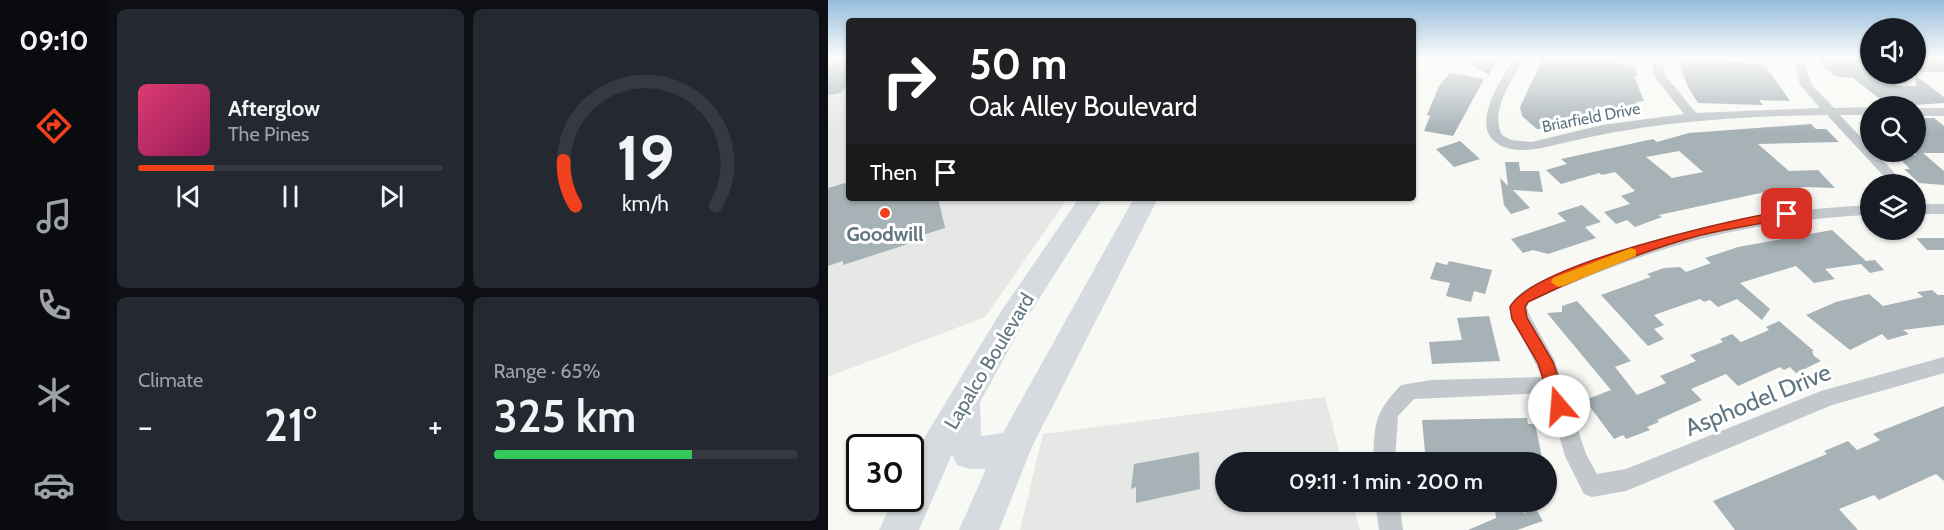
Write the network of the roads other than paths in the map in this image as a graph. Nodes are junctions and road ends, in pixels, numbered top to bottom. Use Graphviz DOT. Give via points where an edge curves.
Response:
graph roads {
  1 [pos="1506,83"];
  2 [pos="1666,83"];
  3 [pos="1805,83"];
  4 [pos="1828,111"];
  5 [pos="1860,111"];
  6 [pos="1926,112"];
  7 [pos="1944,112"];
  8 [pos="1694,117"];
  9 [pos="1888,174"];
  10 [pos="1089,201"];
  11 [pos="1144,201"];
  12 [pos="1926,208"];
  13 [pos="1944,209"];
  14 [pos="1860,210"];
  15 [pos="1944,365"];
  16 [pos="1552,385"];
  17 [pos="964,401"];
  18 [pos="1015,444"];
  19 [pos="1384,452"];
  20 [pos="1389,512"];
  21 [pos="899,530"];
  22 [pos="979,530"];
  23 [pos="1391,530"];
  1 -- 8 [label="street, Briarfield Drive" via="1491,112 1492,131 1498,139 1520,147 1600,129"];
  2 -- 8 [label="street"];
  3 -- 4 [label="street"];
  4 -- 5 [label="street, Briarfield Drive"];
  4 -- 8 [label="street, Briarfield Drive"];
  4 -- 9 [label="street"];
  6 -- 7 [label="street"];
  10 -- 17 [label="main road, Lapalco Boulevard"];
  11 -- 18 [label="main road"];
  12 -- 13 [label="street"];
  14 -- 16 [label="street" via="1787,214 1700,231 1585,269 1523,298 1518,307 1520,319 1545,362"];
  15 -- 16 [label="street, Asphodel Drive" via="1828,397 1626,480 1592,486 1580,470"];
  16 -- 19 [label="street" via="1408,391 1389,412"];
  17 -- 18 [label="main road" via="963,436 970,453 994,452"];
  17 -- 21 [label="main road, Lapalco Boulevard"];
  18 -- 22 [label="main road"];
  20 -- 23 [label="street"];
}
